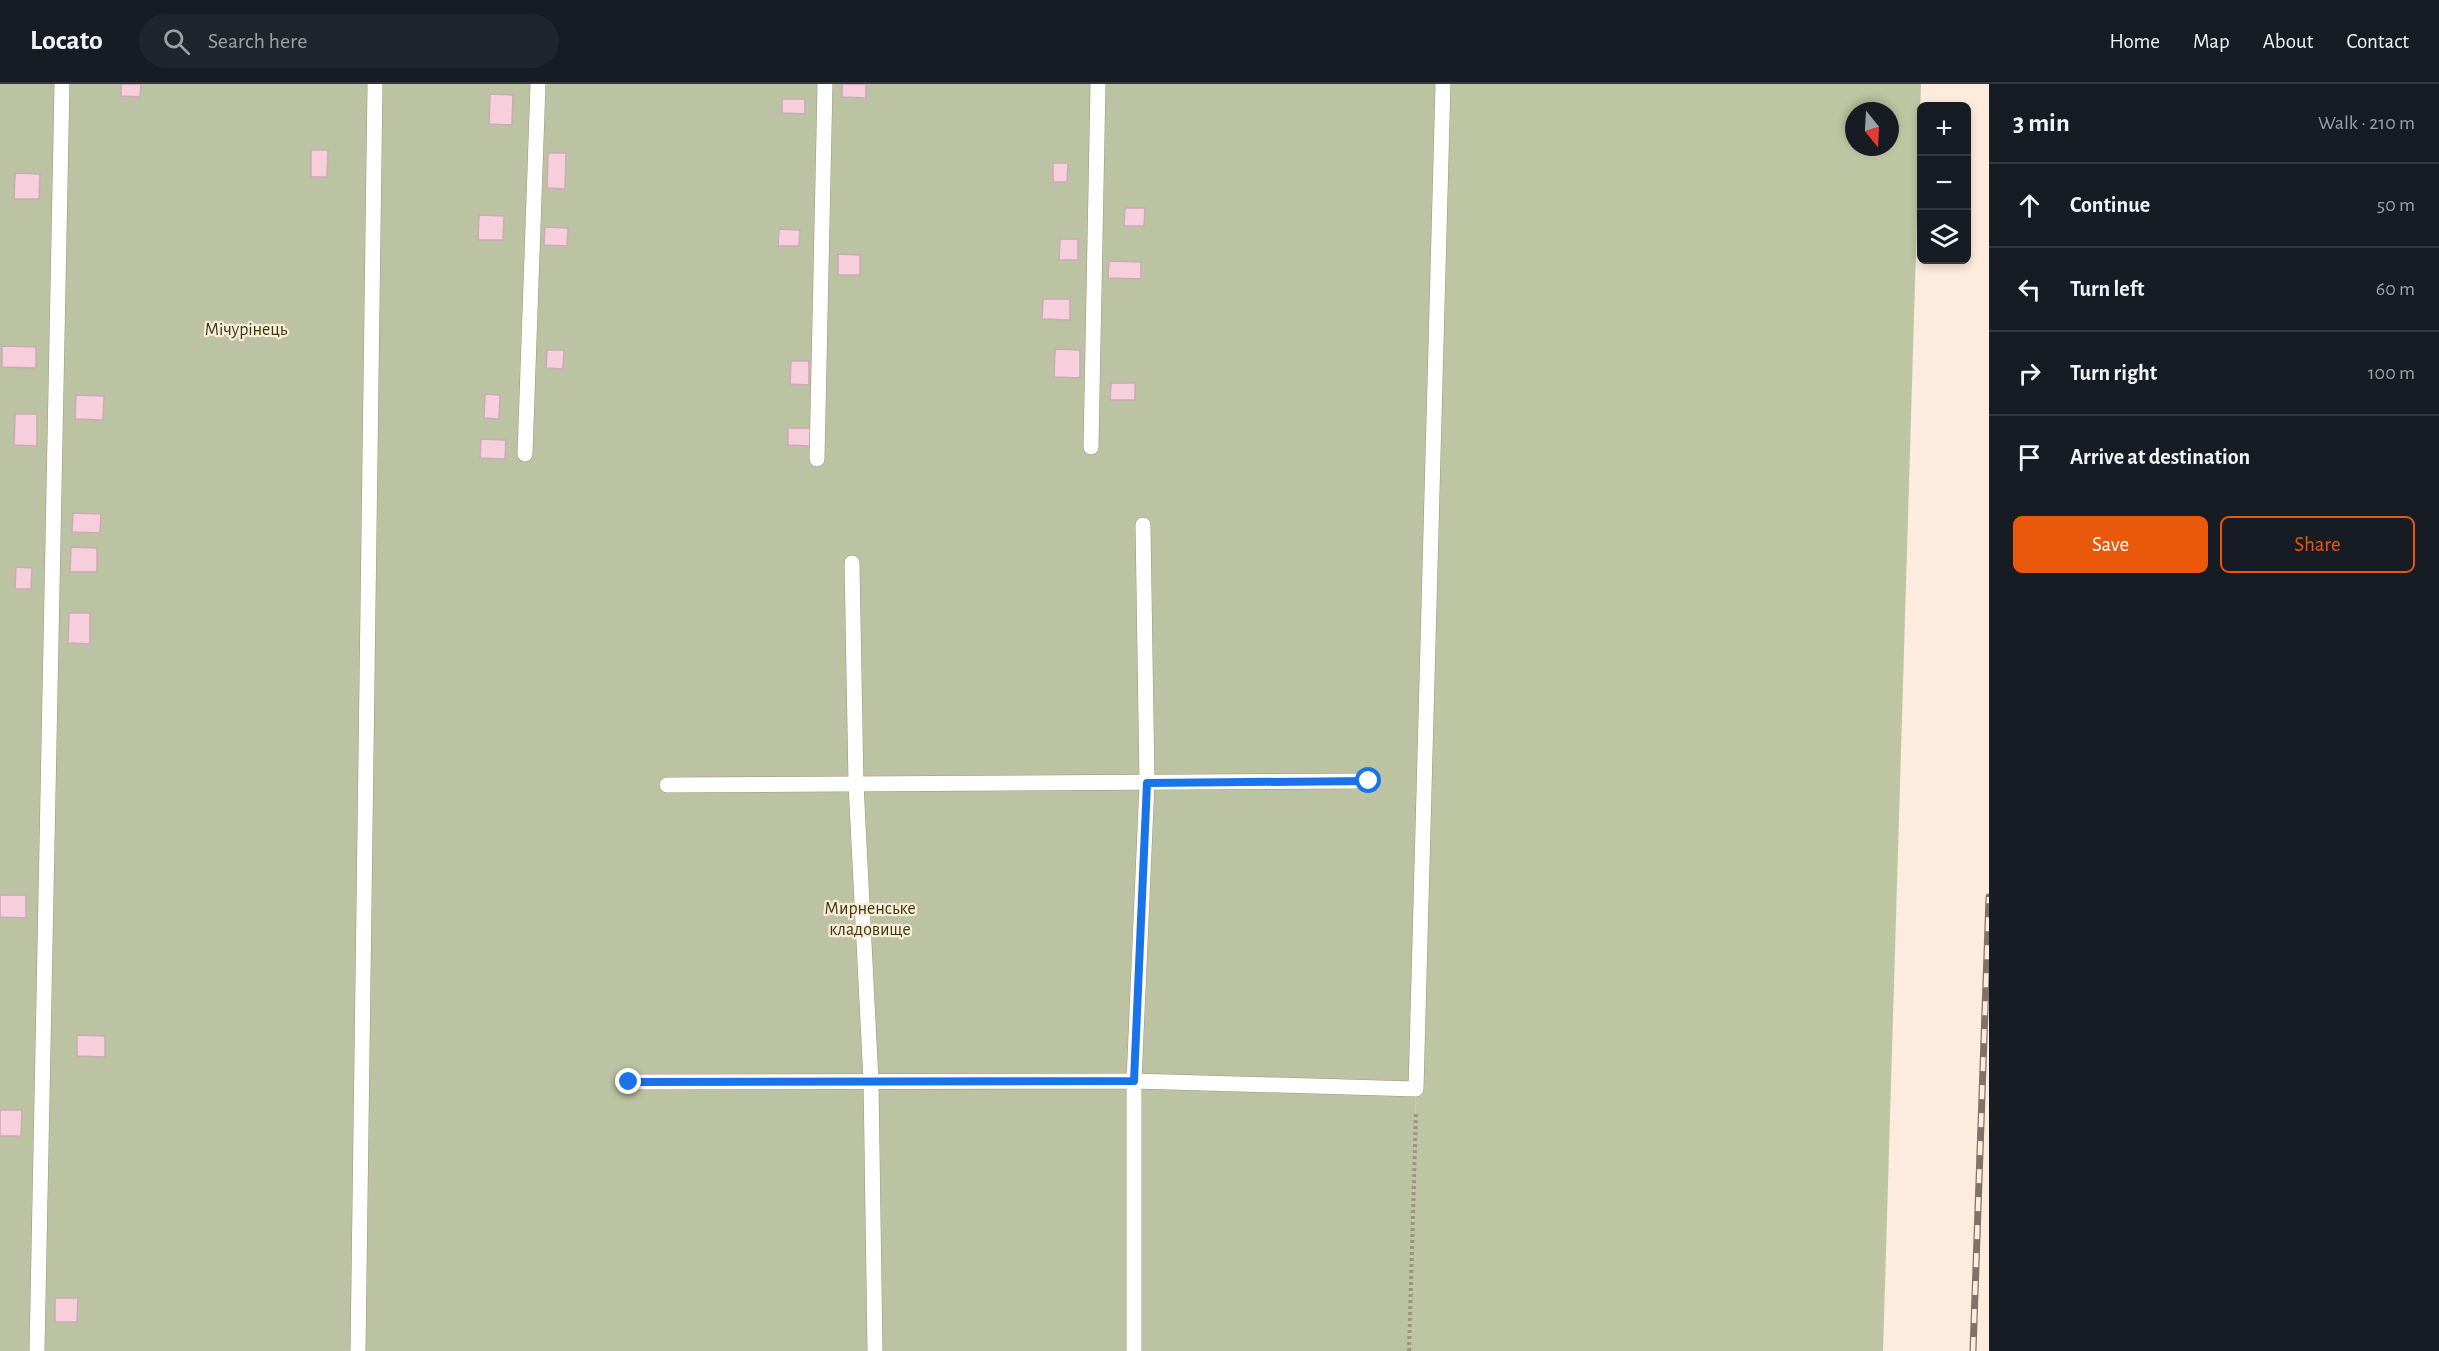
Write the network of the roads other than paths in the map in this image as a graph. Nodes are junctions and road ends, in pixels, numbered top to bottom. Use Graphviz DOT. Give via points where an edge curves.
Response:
graph roads {
  1 [pos="62,84"];
  2 [pos="375,84"];
  3 [pos="538,84"];
  4 [pos="825,84"];
  5 [pos="1098,84"];
  6 [pos="1443,84"];
  7 [pos="1090,447"];
  8 [pos="525,454"];
  9 [pos="817,459"];
  10 [pos="1143,525"];
  11 [pos="852,563"];
  12 [pos="1369,781"];
  13 [pos="1147,783"];
  14 [pos="856,784"];
  15 [pos="667,785"];
  16 [pos="871,1081"];
  17 [pos="1134,1081"];
  18 [pos="629,1082"];
  19 [pos="36,1351"];
  20 [pos="358,1351"];
  21 [pos="874,1351"];
  22 [pos="1134,1351"];
  1 -- 19 [label="lane"];
  2 -- 20 [label="lane"];
  3 -- 8 [label="lane"];
  4 -- 9 [label="lane"];
  5 -- 7 [label="lane"];
  6 -- 17 [label="lane" via="1416,1089"];
  10 -- 13 [label="lane"];
  11 -- 14 [label="lane"];
  12 -- 13 [label="lane"];
  13 -- 14 [label="lane"];
  13 -- 17 [label="lane"];
  14 -- 15 [label="lane"];
  14 -- 16 [label="lane"];
  16 -- 17 [label="lane"];
  16 -- 18 [label="lane"];
  16 -- 21 [label="lane"];
  17 -- 22 [label="lane"];
}
